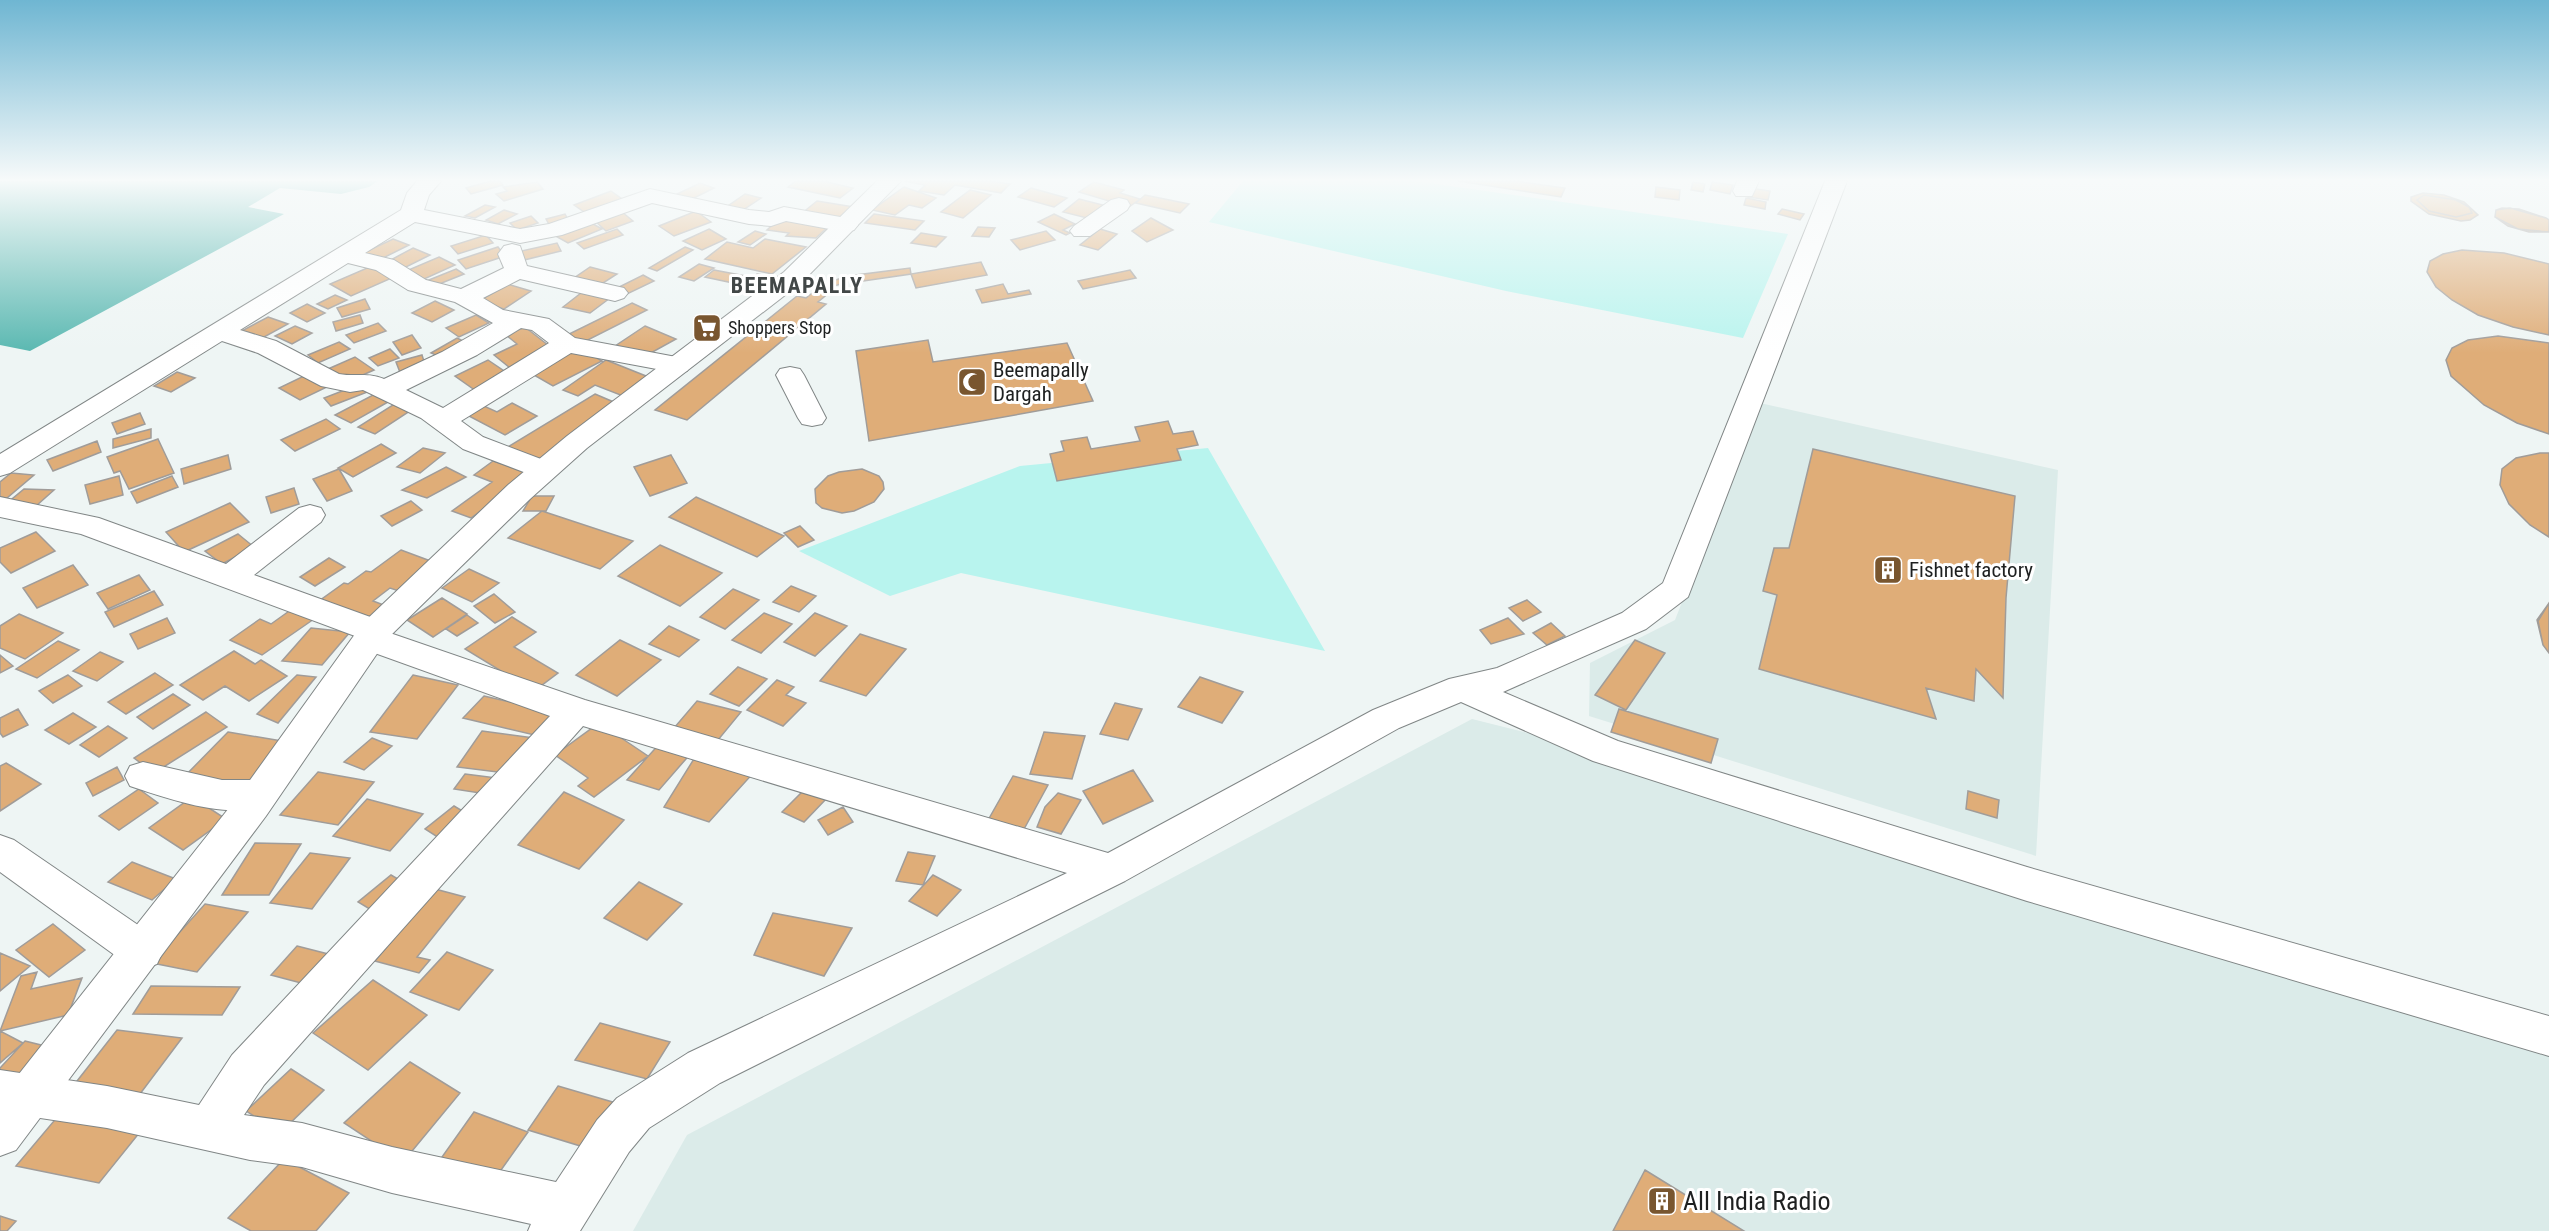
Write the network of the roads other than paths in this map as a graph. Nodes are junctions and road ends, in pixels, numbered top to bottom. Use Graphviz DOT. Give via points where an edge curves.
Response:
graph roads {
  1 [pos="372,238"];
  2 [pos="519,238"];
  3 [pos="832,238"];
  4 [pos="1814,238"];
  5 [pos="345,255"];
  6 [pos="517,271"];
  7 [pos="615,293"];
  8 [pos="464,297"];
  9 [pos="516,320"];
  10 [pos="219,332"];
  11 [pos="567,344"];
  12 [pos="678,365"];
  13 [pos="790,375"];
  14 [pos="383,390"];
  15 [pos="812,418"];
  16 [pos="442,420"];
  17 [pos="0,467"];
  18 [pos="544,470"];
  19 [pos="0,507"];
  20 [pos="310,515"];
  21 [pos="229,578"];
  22 [pos="373,635"];
  23 [pos="1461,688"];
  24 [pos="576,711"];
  25 [pos="143,776"];
  26 [pos="259,795"];
  27 [pos="0,851"];
  28 [pos="1111,870"];
  29 [pos="142,951"];
  30 [pos="2549,1036"];
  31 [pos="15,1093"];
  32 [pos="209,1129"];
  33 [pos="0,1134"];
  34 [pos="558,1220"];
  1 -- 5 [label="street"];
  2 -- 6 [label="street" via="510,254"];
  3 -- 12 [label="street" via="793,277"];
  4 -- 23 [label="street" via="1677,589 1634,621 1504,679"];
  5 -- 8 [label="street" via="385,265 417,285"];
  5 -- 10 [label="street"];
  6 -- 7 [label="street"];
  6 -- 8 [label="street"];
  8 -- 9 [label="street" via="495,316"];
  9 -- 11 [label="street" via="540,324"];
  9 -- 14 [label="street" via="432,368"];
  10 -- 14 [label="street" via="267,347 331,380 350,384 366,381"];
  10 -- 17 [label="street"];
  11 -- 12 [label="street"];
  11 -- 16 [label="street"];
  12 -- 18 [label="street"];
  13 -- 15 [label="street"];
  14 -- 16 [label="street"];
  16 -- 18 [label="street" via="473,443"];
  18 -- 22 [label="street"];
  19 -- 21 [label="street" via="88,525"];
  20 -- 21 [label="street"];
  21 -- 22 [label="street"];
  22 -- 24 [label="street"];
  22 -- 26 [label="street"];
  23 -- 28 [label="street" via="1386,719"];
  23 -- 30 [label="street" via="1606,751 2027,884"];
  24 -- 28 [label="street"];
  24 -- 32 [label="street" via="248,1070"];
  25 -- 26 [label="street" via="222,795"];
  26 -- 29 [label="street"];
  27 -- 29 [label="street"];
  28 -- 34 [label="street" via="704,1068 633,1113 613,1136"];
  29 -- 31 [label="street"];
  31 -- 32 [label="street" via="107,1107"];
  31 -- 33 [label="street"];
  32 -- 34 [label="street" via="302,1145"];
}
